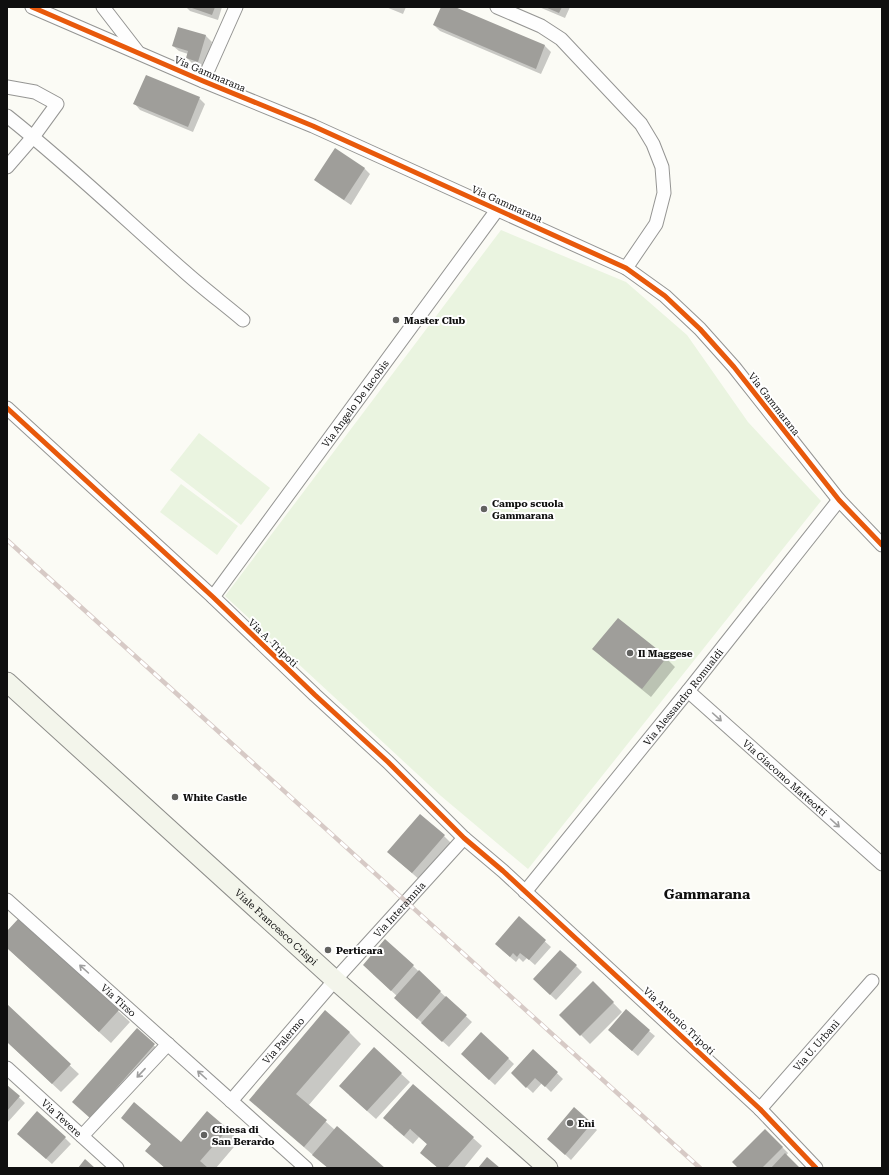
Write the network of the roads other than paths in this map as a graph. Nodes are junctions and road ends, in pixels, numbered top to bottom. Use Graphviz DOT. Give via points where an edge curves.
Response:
graph roads {
  1 [pos="32,7"];
  2 [pos="103,7"];
  3 [pos="236,7"];
  4 [pos="497,7"];
  5 [pos="138,53"];
  6 [pos="203,81"];
  7 [pos="7,87"];
  8 [pos="7,116"];
  9 [pos="34,137"];
  10 [pos="7,167"];
  11 [pos="497,210"];
  12 [pos="626,268"];
  13 [pos="243,320"];
  14 [pos="7,408"];
  15 [pos="839,500"];
  16 [pos="882,545"];
  17 [pos="213,597"];
  18 [pos="7,682"];
  19 [pos="688,691"];
  20 [pos="464,838"];
  21 [pos="882,864"];
  22 [pos="525,892"];
  23 [pos="7,900"];
  24 [pos="335,980"];
  25 [pos="872,981"];
  26 [pos="168,1044"];
  27 [pos="7,1068"];
  28 [pos="231,1101"];
  29 [pos="760,1109"];
  30 [pos="82,1136"];
  31 [pos="301,1166"];
  32 [pos="117,1168"];
  33 [pos="548,1168"];
  34 [pos="816,1168"];
  1 -- 5 [label="street, Via Gammarana"];
  2 -- 5 [label="street"];
  3 -- 6 [label="street"];
  4 -- 12 [label="street" via="541,26 561,39 641,124 653,144 662,167 664,193 656,224"];
  5 -- 6 [label="street, Via Gammarana"];
  6 -- 11 [label="street, Via Gammarana" via="313,126"];
  7 -- 9 [label="street" via="35,92 57,104"];
  8 -- 9 [label="street"];
  9 -- 10 [label="street"];
  9 -- 13 [label="street" via="186,273"];
  11 -- 12 [label="street, Via Gammarana"];
  11 -- 17 [label="street, Via Angelo De Iacobis"];
  12 -- 15 [label="street, Via Gammarana" via="665,296 700,329 734,367"];
  14 -- 17 [label="street, Via A. Tripoti"];
  15 -- 16 [label="street, Via Gammarana"];
  15 -- 19 [label="street, Via Alessandro Romualdi"];
  17 -- 20 [label="street, Via A. Tripoti" via="388,762"];
  18 -- 24 [label="street, Viale Francesco Crispi"];
  19 -- 21 [label="street, Via Giacomo Matteotti, one-way"];
  19 -- 22 [label="street, Via Alessandro Romualdi"];
  20 -- 22 [label="street, Via A. Tripoti"];
  20 -- 24 [label="street, Via Interamnia"];
  22 -- 29 [label="street, Via Antonio Tripoti"];
  26 -- 23 [label="street, Via Tirso, one-way"];
  24 -- 28 [label="street, Via Palermo"];
  24 -- 33 [label="street, Viale Francesco Crispi"];
  25 -- 29 [label="street, Via U. Urbani"];
  28 -- 26 [label="street, Via Tirso, one-way"];
  26 -- 30 [label="street, one-way"];
  27 -- 30 [label="street, Via Tevere"];
  28 -- 31 [label="street, Via Tirso"];
  29 -- 34 [label="street, Via Antonio Tripoti"];
  30 -- 32 [label="street, Via Tevere"];
}
